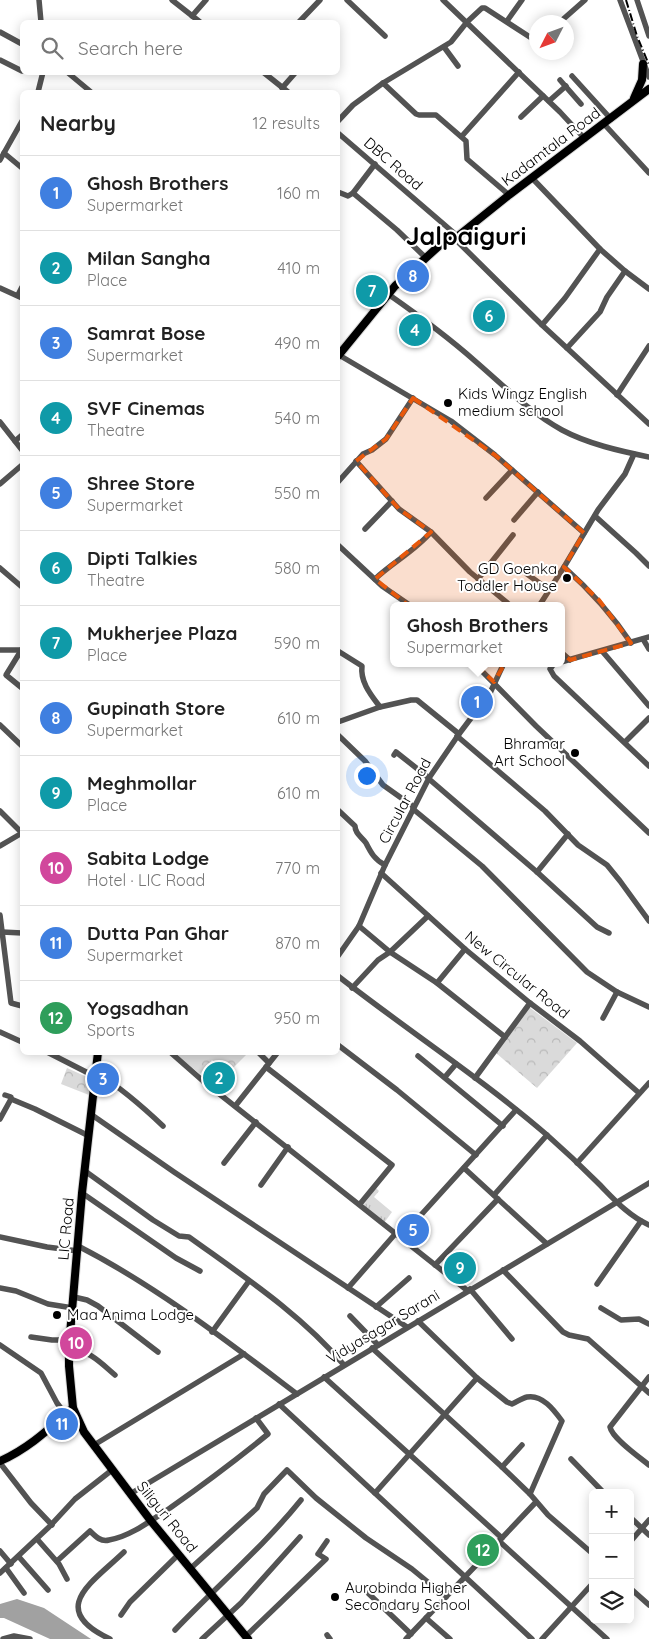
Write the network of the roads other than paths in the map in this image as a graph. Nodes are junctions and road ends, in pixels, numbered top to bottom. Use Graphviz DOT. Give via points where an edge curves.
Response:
graph roads {
  1 [pos="45,0"];
  2 [pos="172,0"];
  3 [pos="206,0"];
  4 [pos="320,0"];
  5 [pos="347,0"];
  6 [pos="443,0"];
  7 [pos="522,0"];
  8 [pos="585,0"];
  9 [pos="620,0"];
  10 [pos="636,0"];
  11 [pos="40,3"];
  12 [pos="568,15"];
  13 [pos="41,20"];
  14 [pos="196,20"];
  15 [pos="301,20"];
  16 [pos="507,21"];
  17 [pos="466,22"];
  18 [pos="0,32"];
  19 [pos="385,36"];
  20 [pos="529,36"];
  21 [pos="649,36"];
  22 [pos="20,43"];
  23 [pos="444,47"];
  24 [pos="0,60"];
  25 [pos="643,64"];
  26 [pos="458,66"];
  27 [pos="20,70"];
  28 [pos="519,72"];
  29 [pos="42,75"];
  30 [pos="70,75"];
  31 [pos="267,75"];
  32 [pos="294,75"];
  33 [pos="572,76"];
  34 [pos="649,77"];
  35 [pos="560,80"];
  36 [pos="383,83"];
  37 [pos="566,86"];
  38 [pos="649,89"];
  39 [pos="38,90"];
  40 [pos="89,90"];
  41 [pos="285,90"];
  42 [pos="543,96"];
  43 [pos="549,101"];
  44 [pos="581,104"];
  45 [pos="622,110"];
  46 [pos="521,117"];
  47 [pos="340,118"];
  48 [pos="611,119"];
  49 [pos="604,124"];
  50 [pos="20,125"];
  51 [pos="340,135"];
  52 [pos="462,136"];
  53 [pos="585,139"];
  54 [pos="4,153"];
  55 [pos="0,160"];
  56 [pos="375,164"];
  57 [pos="20,166"];
  58 [pos="649,173"];
  59 [pos="532,178"];
  60 [pos="340,193"];
  61 [pos="353,194"];
  62 [pos="509,195"];
  63 [pos="454,236"];
  64 [pos="600,249"];
  65 [pos="426,258"];
  66 [pos="625,271"];
  67 [pos="0,288"];
  68 [pos="649,288"];
  69 [pos="388,294"];
  70 [pos="20,297"];
  71 [pos="543,324"];
  72 [pos="649,346"];
  73 [pos="568,347"];
  74 [pos="340,353"];
  75 [pos="340,356"];
  76 [pos="618,394"];
  77 [pos="414,398"];
  78 [pos="624,399"];
  79 [pos="649,420"];
  80 [pos="0,422"];
  81 [pos="649,424"];
  82 [pos="20,437"];
  83 [pos="16,442"];
  84 [pos="20,447"];
  85 [pos="634,454"];
  86 [pos="649,457"];
  87 [pos="356,460"];
  88 [pos="20,467"];
  89 [pos="512,470"];
  90 [pos="340,480"];
  91 [pos="0,484"];
  92 [pos="538,492"];
  93 [pos="486,498"];
  94 [pos="392,501"];
  95 [pos="595,516"];
  96 [pos="514,520"];
  97 [pos="365,529"];
  98 [pos="431,532"];
  99 [pos="584,533"];
  100 [pos="513,535"];
  101 [pos="340,547"];
  102 [pos="649,566"];
  103 [pos="564,567"];
  104 [pos="0,568"];
  105 [pos="527,574"];
  106 [pos="375,579"];
  107 [pos="478,579"];
  108 [pos="20,585"];
  109 [pos="549,590"];
  110 [pos="405,602"];
  111 [pos="506,602"];
  112 [pos="542,602"];
  113 [pos="646,638"];
  114 [pos="631,642"];
  115 [pos="649,649"];
  116 [pos="0,650"];
  117 [pos="20,650"];
  118 [pos="340,652"];
  119 [pos="602,652"];
  120 [pos="20,653"];
  121 [pos="565,656"];
  122 [pos="570,660"];
  123 [pos="565,661"];
  124 [pos="478,667"];
  125 [pos="502,667"];
  126 [pos="551,667"];
  127 [pos="494,682"];
  128 [pos="20,686"];
  129 [pos="649,706"];
  130 [pos="380,707"];
  131 [pos="649,718"];
  132 [pos="340,721"];
  133 [pos="0,725"];
  134 [pos="458,735"];
  135 [pos="340,736"];
  136 [pos="625,742"];
  137 [pos="20,744"];
  138 [pos="394,755"];
  139 [pos="649,766"];
  140 [pos="429,778"];
  141 [pos="413,808"];
  142 [pos="0,811"];
  143 [pos="340,812"];
  144 [pos="20,831"];
  145 [pos="649,833"];
  146 [pos="20,834"];
  147 [pos="568,834"];
  148 [pos="0,846"];
  149 [pos="385,865"];
  150 [pos="537,872"];
  151 [pos="381,874"];
  152 [pos="0,915"];
  153 [pos="428,916"];
  154 [pos="649,921"];
  155 [pos="359,926"];
  156 [pos="2,932"];
  157 [pos="20,933"];
  158 [pos="610,933"];
  159 [pos="466,949"];
  160 [pos="390,952"];
  161 [pos="340,953"];
  162 [pos="340,978"];
  163 [pos="437,983"];
  164 [pos="352,988"];
  165 [pos="617,992"];
  166 [pos="530,1003"];
  167 [pos="20,1006"];
  168 [pos="649,1007"];
  169 [pos="604,1018"];
  170 [pos="0,1032"];
  171 [pos="505,1038"];
  172 [pos="20,1041"];
  173 [pos="340,1047"];
  174 [pos="54,1055"];
  175 [pos="98,1055"];
  176 [pos="174,1055"];
  177 [pos="260,1055"];
  178 [pos="276,1055"];
  179 [pos="418,1056"];
  180 [pos="456,1064"];
  181 [pos="268,1065"];
  182 [pos="96,1074"];
  183 [pos="445,1077"];
  184 [pos="475,1078"];
  185 [pos="649,1083"];
  186 [pos="639,1093"];
  187 [pos="5,1094"];
  188 [pos="11,1099"];
  189 [pos="236,1105"];
  190 [pos="516,1110"];
  191 [pos="92,1115"];
  192 [pos="0,1118"];
  193 [pos="256,1122"];
  194 [pos="163,1126"];
  195 [pos="503,1126"];
  196 [pos="547,1135"];
  197 [pos="89,1136"];
  198 [pos="288,1147"];
  199 [pos="476,1155"];
  200 [pos="224,1163"];
  201 [pos="577,1163"];
  202 [pos="464,1168"];
  203 [pos="85,1171"];
  204 [pos="649,1183"];
  205 [pos="261,1185"];
  206 [pos="82,1193"];
  207 [pos="496,1197"];
  208 [pos="616,1203"];
  209 [pos="360,1204"];
  210 [pos="642,1221"];
  211 [pos="649,1225"];
  212 [pos="398,1235"];
  213 [pos="0,1237"];
  214 [pos="547,1244"];
  215 [pos="78,1248"];
  216 [pos="436,1265"];
  217 [pos="503,1270"];
  218 [pos="200,1271"];
  219 [pos="409,1278"];
  220 [pos="249,1281"];
  221 [pos="597,1284"];
  222 [pos="0,1288"];
  223 [pos="348,1288"];
  224 [pos="469,1290"];
  225 [pos="74,1298"];
  226 [pos="376,1307"];
  227 [pos="73,1308"];
  228 [pos="601,1308"];
  229 [pos="350,1316"];
  230 [pos="418,1320"];
  231 [pos="649,1324"];
  232 [pos="407,1327"];
  233 [pos="212,1332"];
  234 [pos="31,1337"];
  235 [pos="512,1339"];
  236 [pos="70,1340"];
  237 [pos="0,1345"];
  238 [pos="378,1345"];
  239 [pos="372,1348"];
  240 [pos="69,1350"];
  241 [pos="158,1352"];
  242 [pos="244,1354"];
  243 [pos="344,1365"];
  244 [pos="115,1374"];
  245 [pos="324,1377"];
  246 [pos="649,1377"];
  247 [pos="477,1378"];
  248 [pos="641,1386"];
  249 [pos="649,1393"];
  250 [pos="297,1394"];
  251 [pos="279,1404"];
  252 [pos="73,1408"];
  253 [pos="445,1414"];
  254 [pos="66,1415"];
  255 [pos="256,1418"];
  256 [pos="522,1444"];
  257 [pos="94,1445"];
  258 [pos="409,1454"];
  259 [pos="570,1459"];
  260 [pos="0,1462"];
  261 [pos="649,1465"];
  262 [pos="502,1467"];
  263 [pos="112,1470"];
  264 [pos="600,1489"];
  265 [pos="375,1493"];
  266 [pos="130,1494"];
  267 [pos="530,1494"];
  268 [pos="301,1500"];
  269 [pos="536,1502"];
  270 [pos="649,1520"];
  271 [pos="151,1521"];
  272 [pos="634,1521"];
  273 [pos="52,1525"];
  274 [pos="642,1528"];
  275 [pos="649,1535"];
  276 [pos="300,1537"];
  277 [pos="634,1537"];
  278 [pos="37,1539"];
  279 [pos="500,1539"];
  280 [pos="327,1541"];
  281 [pos="0,1551"];
  282 [pos="589,1551"];
  283 [pos="124,1552"];
  284 [pos="179,1554"];
  285 [pos="19,1557"];
  286 [pos="56,1561"];
  287 [pos="9,1566"];
  288 [pos="191,1568"];
  289 [pos="0,1573"];
  290 [pos="465,1577"];
  291 [pos="67,1579"];
  292 [pos="589,1588"];
  293 [pos="48,1590"];
  294 [pos="211,1592"];
  295 [pos="634,1592"];
  296 [pos="24,1593"];
  297 [pos="368,1593"];
  298 [pos="446,1598"];
  299 [pos="649,1605"];
  300 [pos="572,1607"];
  301 [pos="228,1614"];
  302 [pos="121,1615"];
  303 [pos="426,1618"];
  304 [pos="175,1630"];
  305 [pos="411,1634"];
  306 [pos="247,1638"];
  307 [pos="3,1639"];
  308 [pos="30,1639"];
  309 [pos="110,1639"];
  310 [pos="202,1639"];
  311 [pos="406,1639"];
  312 [pos="450,1639"];
  313 [pos="532,1639"];
  314 [pos="542,1639"];
  315 [pos="607,1639"];
  1 -- 11 [label="street"];
  2 -- 14 [label="street"];
  3 -- 14 [label="street"];
  4 -- 15 [label="street"];
  5 -- 19 [label="street"];
  6 -- 17 [label="street"];
  7 -- 16 [label="street"];
  8 -- 12 [label="street"];
  9 -- 25 [label="street"];
  10 -- 21 [label="street"];
  11 -- 13 [label="street"];
  16 -- 17 [label="street" via="483,7"];
  16 -- 20 [label="street"];
  17 -- 23 [label="street" via="458,35"];
  17 -- 28 [label="street"];
  18 -- 22 [label="street"];
  23 -- 26 [label="street"];
  23 -- 36 [label="street"];
  24 -- 27 [label="street"];
  25 -- 34 [label="street"];
  25 -- 45 [label="main road" via="638,91"];
  28 -- 42 [label="street"];
  28 -- 52 [label="street"];
  29 -- 39 [label="street"];
  30 -- 40 [label="street"];
  31 -- 41 [label="street"];
  32 -- 41 [label="street"];
  33 -- 48 [label="street"];
  35 -- 37 [label="street"];
  36 -- 47 [label="street"];
  36 -- 52 [label="street" via="416,114 436,115"];
  37 -- 43 [label="street"];
  37 -- 44 [label="street"];
  38 -- 45 [label="main road, Kadamtala Road"];
  42 -- 43 [label="street"];
  42 -- 46 [label="street"];
  43 -- 53 [label="street"];
  45 -- 48 [label="main road, Kadamtala Road"];
  48 -- 49 [label="main road, Kadamtala Road"];
  49 -- 53 [label="main road, Kadamtala Road"];
  49 -- 58 [label="street"];
  50 -- 54 [label="street"];
  51 -- 56 [label="street, DBC Road"];
  52 -- 62 [label="street" via="467,143 467,159"];
  53 -- 59 [label="main road, Kadamtala Road"];
  54 -- 55 [label="street"];
  54 -- 57 [label="street"];
  56 -- 61 [label="street"];
  56 -- 63 [label="street, DBC Road"];
  59 -- 62 [label="main road, Kadamtala Road"];
  59 -- 64 [label="street"];
  60 -- 61 [label="street"];
  61 -- 65 [label="street"];
  62 -- 63 [label="main road, Kadamtala Road"];
  63 -- 65 [label="main road, Kadamtala Road"];
  63 -- 71 [label="street, DBC Road"];
  64 -- 66 [label="street"];
  64 -- 71 [label="street"];
  65 -- 69 [label="main road, Kadamtala Road"];
  66 -- 68 [label="street"];
  66 -- 73 [label="street" via="600,312"];
  67 -- 70 [label="street"];
  69 -- 74 [label="main road, Kadamtala Road"];
  69 -- 85 [label="street" via="449,339 550,423 590,442"];
  71 -- 73 [label="street, DBC Road"];
  72 -- 76 [label="street"];
  73 -- 76 [label="street, DBC Road"];
  75 -- 77 [label="street"];
  76 -- 78 [label="street, DBC Road"];
  77 -- 87 [label="street" via="386,439"];
  77 -- 89 [label="street" via="451,422"];
  78 -- 79 [label="street"];
  78 -- 81 [label="street"];
  80 -- 83 [label="street"];
  82 -- 83 [label="street"];
  83 -- 84 [label="street"];
  85 -- 86 [label="street"];
  85 -- 95 [label="street" via="625,474"];
  87 -- 90 [label="street"];
  87 -- 94 [label="street"];
  88 -- 91 [label="street"];
  89 -- 92 [label="street"];
  89 -- 93 [label="street"];
  92 -- 96 [label="street"];
  92 -- 99 [label="street"];
  94 -- 97 [label="street"];
  94 -- 98 [label="street"];
  95 -- 99 [label="street"];
  95 -- 102 [label="street"];
  98 -- 106 [label="street"];
  98 -- 107 [label="street"];
  99 -- 103 [label="street"];
  100 -- 107 [label="street"];
  101 -- 106 [label="street"];
  103 -- 109 [label="street"];
  103 -- 114 [label="street" via="599,600"];
  104 -- 108 [label="street"];
  105 -- 109 [label="street"];
  106 -- 110 [label="street"];
  107 -- 111 [label="street"];
  109 -- 112 [label="street"];
  113 -- 114 [label="street"];
  113 -- 115 [label="street"];
  114 -- 119 [label="street"];
  116 -- 117 [label="street"];
  118 -- 130 [label="street" via="362,666 365,685"];
  119 -- 122 [label="street"];
  119 -- 129 [label="street"];
  120 -- 128 [label="street" via="6,675"];
  121 -- 122 [label="street"];
  122 -- 123 [label="street"];
  124 -- 127 [label="street"];
  125 -- 127 [label="street, Circular Road"];
  126 -- 136 [label="street" via="551,672"];
  127 -- 134 [label="street, Circular Road" via="490,693"];
  127 -- 145 [label="street"];
  130 -- 132 [label="street"];
  130 -- 134 [label="street" via="418,700"];
  131 -- 136 [label="street"];
  133 -- 137 [label="street"];
  134 -- 140 [label="street, Circular Road"];
  134 -- 147 [label="street"];
  135 -- 141 [label="street" via="362,757 383,785"];
  136 -- 139 [label="street"];
  138 -- 140 [label="street" via="396,752"];
  140 -- 141 [label="street, Circular Road"];
  140 -- 150 [label="street"];
  141 -- 149 [label="street, Circular Road"];
  141 -- 165 [label="street" via="482,866 587,972"];
  142 -- 144 [label="street"];
  143 -- 149 [label="street" via="355,826 374,858"];
  146 -- 148 [label="street"];
  147 -- 150 [label="street"];
  147 -- 154 [label="street" via="607,865"];
  149 -- 151 [label="street, Circular Road"];
  150 -- 158 [label="street" via="597,927"];
  151 -- 153 [label="street, New Circular Road"];
  151 -- 155 [label="street, Circular Road"];
  152 -- 156 [label="street"];
  153 -- 159 [label="street, New Circular Road"];
  153 -- 160 [label="street"];
  155 -- 160 [label="street"];
  155 -- 161 [label="street, Circular Road"];
  156 -- 157 [label="street"];
  156 -- 167 [label="street" via="10,1003"];
  159 -- 163 [label="street"];
  159 -- 166 [label="street, New Circular Road"];
  160 -- 163 [label="street"];
  160 -- 164 [label="street"];
  162 -- 164 [label="street"];
  163 -- 171 [label="street"];
  164 -- 180 [label="street"];
  165 -- 168 [label="street"];
  165 -- 169 [label="street"];
  166 -- 171 [label="street"];
  166 -- 186 [label="street, New Circular Road" via="580,1041"];
  170 -- 172 [label="street"];
  171 -- 184 [label="street"];
  173 -- 199 [label="street"];
  174 -- 182 [label="street"];
  175 -- 182 [label="main road, LIC Road"];
  176 -- 189 [label="street"];
  177 -- 181 [label="street"];
  178 -- 181 [label="street"];
  179 -- 183 [label="street"];
  180 -- 183 [label="street"];
  180 -- 184 [label="street"];
  181 -- 189 [label="street"];
  181 -- 209 [label="street" via="392,1165"];
  182 -- 191 [label="main road, LIC Road"];
  182 -- 194 [label="street" via="132,1097"];
  183 -- 195 [label="street"];
  184 -- 190 [label="street"];
  185 -- 186 [label="street"];
  186 -- 201 [label="street"];
  187 -- 188 [label="street"];
  188 -- 192 [label="street"];
  188 -- 197 [label="street"];
  189 -- 193 [label="street"];
  190 -- 195 [label="street"];
  190 -- 196 [label="street"];
  191 -- 197 [label="main road, LIC Road"];
  191 -- 223 [label="street"];
  193 -- 198 [label="street"];
  193 -- 200 [label="street"];
  195 -- 199 [label="street"];
  196 -- 201 [label="street"];
  196 -- 207 [label="street"];
  197 -- 203 [label="main road, LIC Road"];
  198 -- 205 [label="street"];
  198 -- 209 [label="street"];
  199 -- 202 [label="street"];
  201 -- 208 [label="street"];
  202 -- 207 [label="street"];
  202 -- 212 [label="street"];
  203 -- 206 [label="main road, LIC Road"];
  203 -- 220 [label="street" via="153,1220 179,1236 189,1237"];
  204 -- 208 [label="street, Vidyasagar Sarani"];
  206 -- 215 [label="main road, LIC Road"];
  206 -- 218 [label="street" via="171,1255"];
  207 -- 214 [label="street"];
  207 -- 216 [label="street"];
  208 -- 210 [label="street"];
  208 -- 214 [label="street, Vidyasagar Sarani"];
  209 -- 212 [label="street"];
  210 -- 211 [label="street"];
  210 -- 221 [label="street"];
  212 -- 216 [label="street"];
  212 -- 223 [label="street"];
  213 -- 215 [label="street" via="47,1247"];
  214 -- 217 [label="street, Vidyasagar Sarani"];
  215 -- 225 [label="main road, LIC Road"];
  215 -- 233 [label="street" via="111,1263"];
  216 -- 224 [label="street"];
  217 -- 224 [label="street, Vidyasagar Sarani"];
  217 -- 248 [label="street" via="563,1332 588,1338"];
  219 -- 226 [label="street"];
  220 -- 233 [label="street"];
  220 -- 243 [label="street" via="320,1340"];
  222 -- 227 [label="street" via="48,1304"];
  223 -- 226 [label="street"];
  224 -- 230 [label="street, Vidyasagar Sarani"];
  224 -- 235 [label="street"];
  225 -- 227 [label="main road, LIC Road"];
  225 -- 241 [label="street" via="98,1306"];
  226 -- 232 [label="street"];
  227 -- 236 [label="main road, LIC Road"];
  228 -- 231 [label="street" via="621,1320 640,1319"];
  229 -- 238 [label="street"];
  230 -- 232 [label="street, Vidyasagar Sarani"];
  230 -- 247 [label="street"];
  232 -- 238 [label="street, Vidyasagar Sarani"];
  233 -- 242 [label="street"];
  234 -- 236 [label="street"];
  236 -- 240 [label="main road, LIC Road"];
  237 -- 254 [label="street" via="41,1373"];
  238 -- 239 [label="street, Vidyasagar Sarani"];
  239 -- 243 [label="street, Vidyasagar Sarani"];
  239 -- 253 [label="street"];
  240 -- 244 [label="street" via="81,1350"];
  240 -- 252 [label="main road, LIC Road"];
  242 -- 250 [label="street"];
  242 -- 257 [label="street"];
  243 -- 245 [label="street, Vidyasagar Sarani"];
  245 -- 250 [label="street, Vidyasagar Sarani"];
  245 -- 258 [label="street"];
  246 -- 248 [label="street"];
  247 -- 253 [label="street"];
  247 -- 267 [label="street" via="510,1403 526,1397 538,1398 562,1421"];
  248 -- 249 [label="street"];
  248 -- 261 [label="street" via="610,1430"];
  250 -- 251 [label="street, Vidyasagar Sarani"];
  251 -- 255 [label="street, Vidyasagar Sarani"];
  251 -- 265 [label="street"];
  252 -- 254 [label="main road"];
  252 -- 257 [label="main road, Siliguri Road"];
  253 -- 258 [label="street"];
  253 -- 262 [label="street"];
  254 -- 260 [label="main road" via="18,1454"];
  255 -- 266 [label="street, Vidyasagar Sarani"];
  255 -- 271 [label="street" via="268,1434"];
  256 -- 262 [label="street"];
  257 -- 263 [label="main road, Siliguri Road"];
  258 -- 265 [label="street"];
  258 -- 279 [label="street"];
  259 -- 264 [label="street"];
  260 -- 273 [label="street" via="30,1504"];
  262 -- 267 [label="street"];
  263 -- 266 [label="main road, Siliguri Road"];
  263 -- 273 [label="street" via="79,1495"];
  265 -- 290 [label="street"];
  266 -- 271 [label="main road, Siliguri Road"];
  267 -- 269 [label="street"];
  268 -- 294 [label="street" via="264,1543"];
  269 -- 279 [label="street"];
  269 -- 282 [label="street"];
  270 -- 274 [label="street"];
  271 -- 284 [label="main road, Siliguri Road"];
  271 -- 286 [label="street" via="111,1540 100,1540 90,1531"];
  272 -- 274 [label="street"];
  273 -- 278 [label="street"];
  274 -- 275 [label="street"];
  274 -- 277 [label="street"];
  276 -- 301 [label="street"];
  278 -- 285 [label="street"];
  278 -- 286 [label="street"];
  279 -- 290 [label="street"];
  279 -- 300 [label="street"];
  280 -- 306 [label="street" via="318,1554 326,1558"];
  281 -- 287 [label="street"];
  283 -- 309 [label="street" via="82,1593 78,1602 78,1613 83,1619"];
  284 -- 288 [label="main road, Siliguri Road"];
  284 -- 302 [label="street"];
  285 -- 287 [label="street"];
  285 -- 293 [label="street"];
  286 -- 291 [label="street"];
  287 -- 289 [label="street"];
  287 -- 296 [label="street"];
  288 -- 294 [label="main road, Siliguri Road"];
  288 -- 298 [label="street" via="257,1508 264,1494 287,1470 316,1498"];
  290 -- 298 [label="street"];
  290 -- 313 [label="street"];
  292 -- 300 [label="street"];
  294 -- 301 [label="main road, Siliguri Road"];
  294 -- 304 [label="street"];
  295 -- 299 [label="street"];
  297 -- 305 [label="street"];
  298 -- 303 [label="street"];
  300 -- 314 [label="street"];
  300 -- 315 [label="street"];
  301 -- 306 [label="main road, Siliguri Road"];
  301 -- 310 [label="street"];
  303 -- 305 [label="street"];
  303 -- 312 [label="street"];
  305 -- 311 [label="street"];
  307 -- 308 [label="street" via="14,1636"];
}
